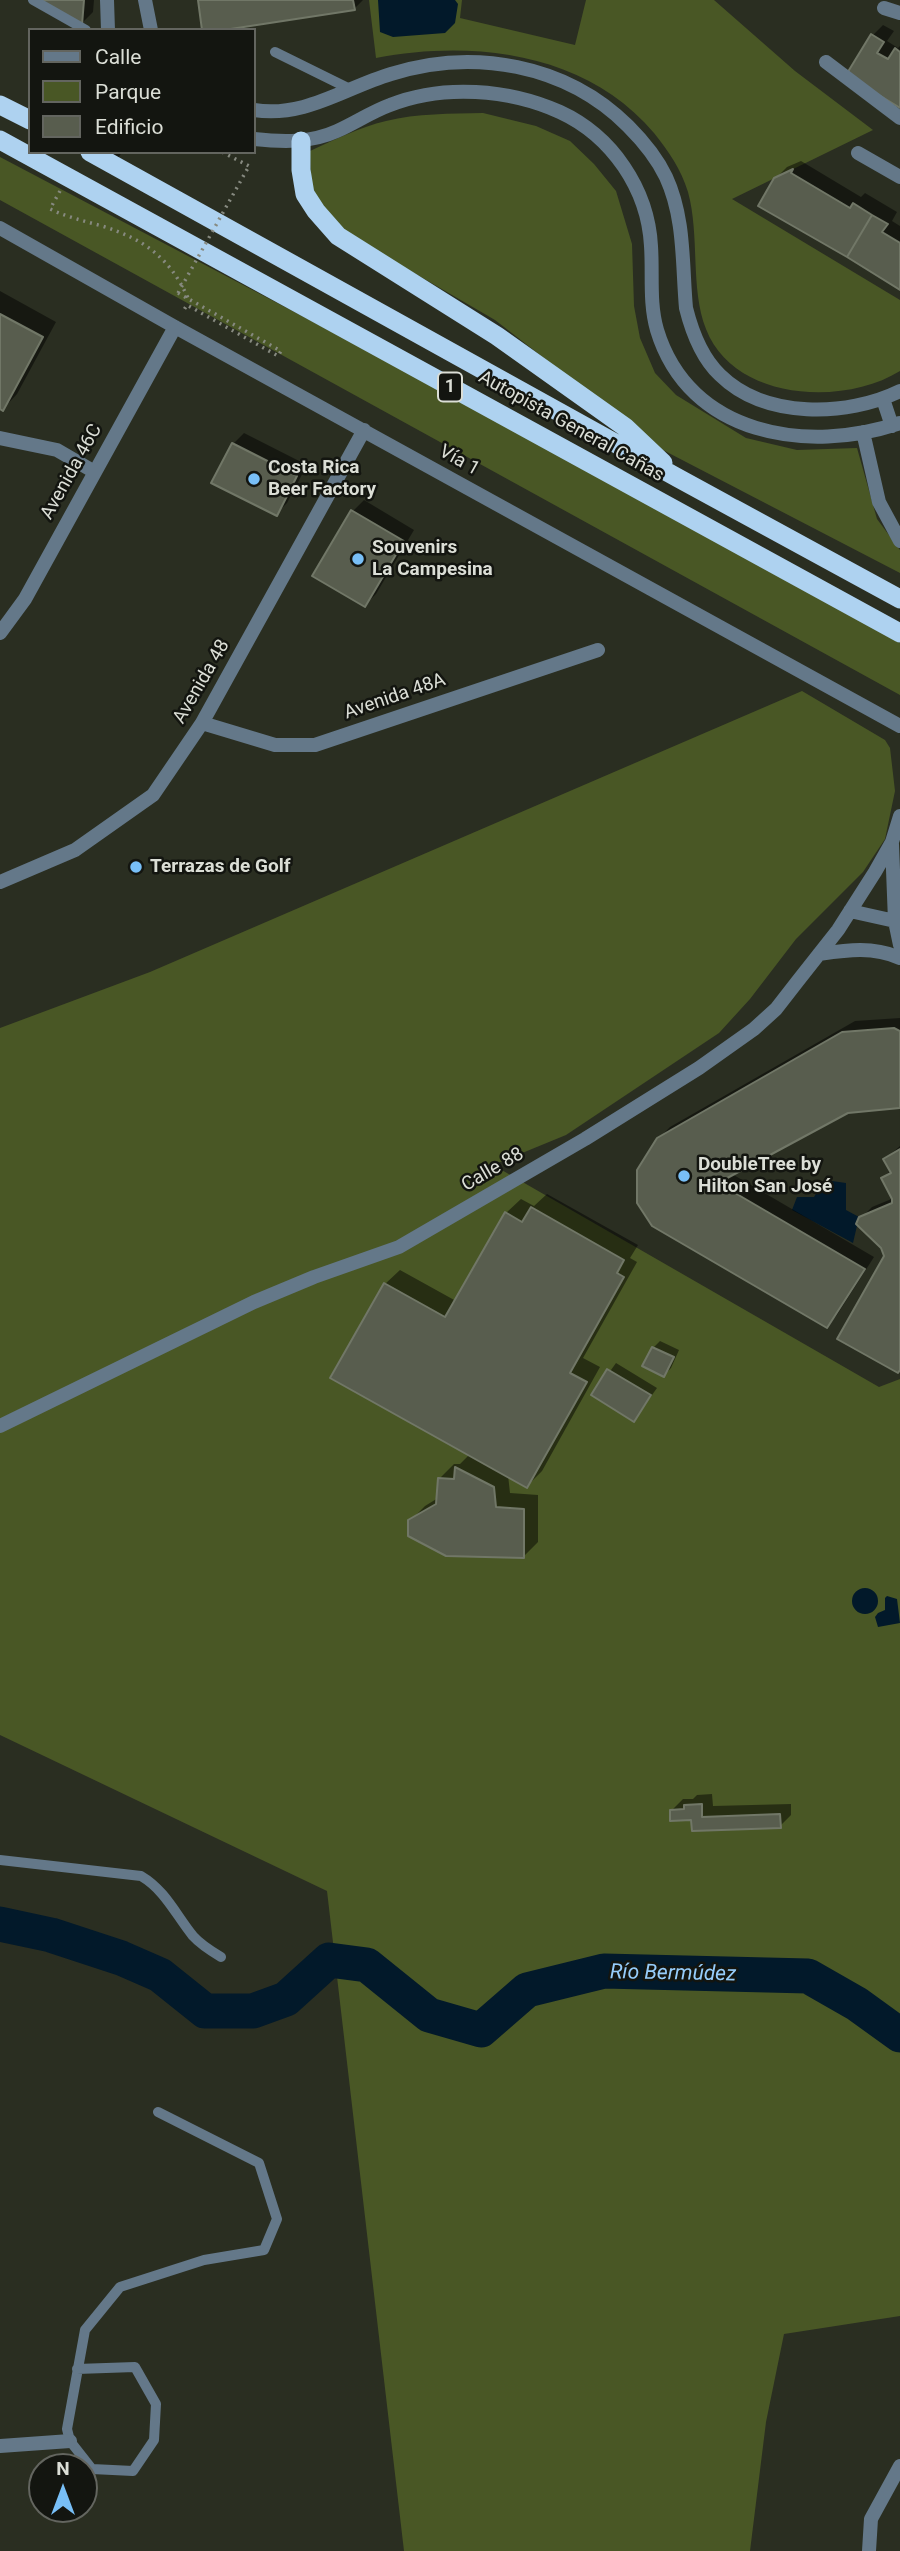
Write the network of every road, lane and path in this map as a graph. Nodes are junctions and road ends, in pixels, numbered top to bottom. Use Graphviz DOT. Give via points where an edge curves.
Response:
graph roads {
  1 [pos="33,0"];
  2 [pos="107,0"];
  3 [pos="144,0"];
  4 [pos="884,8"];
  5 [pos="900,13"];
  6 [pos="82,28"];
  7 [pos="108,28"];
  8 [pos="151,28"];
  9 [pos="275,52"];
  10 [pos="826,62"];
  11 [pos="352,89"];
  12 [pos="0,105"];
  13 [pos="607,108"];
  14 [pos="256,110"];
  15 [pos="900,118"];
  16 [pos="28,119"];
  17 [pos="591,130"];
  18 [pos="256,139"];
  19 [pos="0,140"];
  20 [pos="301,141"];
  21 [pos="858,153"];
  22 [pos="94,154"];
  23 [pos="226,154"];
  24 [pos="68,177"];
  25 [pos="900,177"];
  26 [pos="0,229"];
  27 [pos="189,299"];
  28 [pos="175,327"];
  29 [pos="900,391"];
  30 [pos="883,399"];
  31 [pos="842,409"];
  32 [pos="896,424"];
  33 [pos="364,430"];
  34 [pos="863,432"];
  35 [pos="846,435"];
  36 [pos="0,438"];
  37 [pos="93,471"];
  38 [pos="678,478"];
  39 [pos="900,541"];
  40 [pos="900,599"];
  41 [pos="900,633"];
  42 [pos="0,634"];
  43 [pos="598,649"];
  44 [pos="202,723"];
  45 [pos="900,726"];
  46 [pos="900,816"];
  47 [pos="892,842"];
  48 [pos="0,883"];
  49 [pos="850,911"];
  50 [pos="895,921"];
  51 [pos="900,945"];
  52 [pos="819,954"];
  53 [pos="900,958"];
  54 [pos="0,1426"];
  55 [pos="0,1860"];
  56 [pos="221,1957"];
  57 [pos="158,2112"];
  58 [pos="78,2369"];
  59 [pos="70,2441"];
  60 [pos="0,2446"];
  61 [pos="900,2466"];
  62 [pos="869,2551"];
  1 -- 6 [label="lane"];
  2 -- 7 [label="street"];
  3 -- 8 [label="street"];
  4 -- 5 [label="street"];
  9 -- 11 [label="lane"];
  10 -- 15 [label="street"];
  11 -- 13 [label="street" via="416,68 486,63 571,83"];
  11 -- 14 [label="street" via="303,108"];
  12 -- 16 [label="highway"];
  13 -- 17 [label="street"];
  13 -- 31 [label="street" via="644,143 665,175 680,224 686,308 694,336 712,366 731,384 765,401 798,408"];
  17 -- 20 [label="street" via="559,112 511,97 443,93 402,101 335,132"];
  17 -- 35 [label="street" via="625,169 639,194 649,226 654,318 662,345 687,386 718,411 755,428 800,437"];
  18 -- 20 [label="street"];
  19 -- 24 [label="highway, Autopista General Cañas / 1"];
  20 -- 38 [label="highway" via="305,194 338,236 480,324 607,414"];
  21 -- 25 [label="street"];
  22 -- 38 [label="highway, Autopista General Cañas / 1"];
  23 -- 27 [label="path, bridge" via="249,166 178,293"];
  24 -- 27 [label="path" via="50,209 154,249 179,277"];
  24 -- 41 [label="highway, Autopista General Cañas / 1"];
  26 -- 28 [label="street, Vía 1"];
  27 -- 28 [label="path" via="281,351 278,356 187,305"];
  28 -- 33 [label="street, Vía 1"];
  28 -- 37 [label="street, Avenida 46C"];
  29 -- 30 [label="street"];
  30 -- 31 [label="street"];
  30 -- 32 [label="street"];
  31 -- 35 [label="street"];
  32 -- 34 [label="street"];
  33 -- 44 [label="street, Avenida 48"];
  33 -- 45 [label="street, Vía 1"];
  34 -- 35 [label="street"];
  34 -- 39 [label="street" via="879,502"];
  36 -- 37 [label="street" via="57,450"];
  37 -- 42 [label="street, Avenida 46C" via="25,599"];
  38 -- 40 [label="highway, Autopista General Cañas / 1"];
  43 -- 44 [label="street, Avenida 48A" via="315,745 275,745"];
  44 -- 48 [label="street, Avenida 48" via="153,795 75,850"];
  46 -- 47 [label="street, Calle 88"];
  47 -- 49 [label="street, Calle 88"];
  47 -- 50 [label="street"];
  49 -- 50 [label="street"];
  49 -- 52 [label="street, Calle 88"];
  50 -- 51 [label="street"];
  52 -- 53 [label="street" via="855,949"];
  52 -- 54 [label="street, Calle 88" via="776,1009 699,1068 399,1247 254,1302"];
  55 -- 56 [label="lane" via="141,1876 154,1883 195,1938"];
  57 -- 58 [label="lane" via="259,2164 277,2218 264,2250 204,2260 120,2287 85,2330"];
  58 -- 59 [label="lane" via="67,2429"];
  58 -- 59 [label="lane" via="135,2367 156,2404 154,2441 133,2471 93,2469"];
  59 -- 60 [label="street"];
  61 -- 62 [label="street" via="870,2519"];
}
